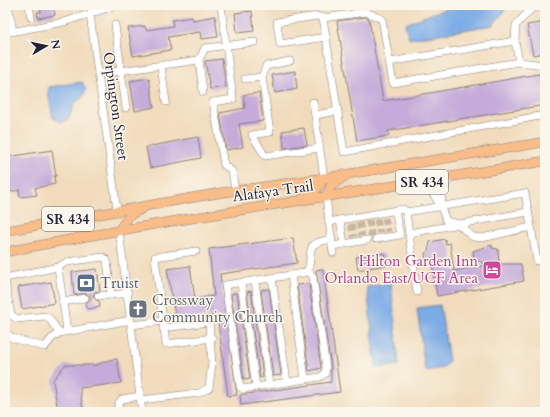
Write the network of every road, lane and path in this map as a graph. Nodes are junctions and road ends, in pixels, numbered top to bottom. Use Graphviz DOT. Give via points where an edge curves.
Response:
graph roads {
  1 [pos="8,5"];
  2 [pos="29,5"];
  3 [pos="93,5"];
  4 [pos="117,5"];
  5 [pos="221,5"];
  6 [pos="545,8"];
  7 [pos="90,15"];
  8 [pos="31,17"];
  9 [pos="323,18"];
  10 [pos="8,22"];
  11 [pos="115,25"];
  12 [pos="13,31"];
  13 [pos="5,33"];
  14 [pos="326,37"];
  15 [pos="515,41"];
  16 [pos="255,42"];
  17 [pos="226,46"];
  18 [pos="199,60"];
  19 [pos="290,61"];
  20 [pos="389,62"];
  21 [pos="519,62"];
  22 [pos="545,65"];
  23 [pos="161,66"];
  24 [pos="121,71"];
  25 [pos="98,74"];
  26 [pos="262,78"];
  27 [pos="245,79"];
  28 [pos="203,92"];
  29 [pos="166,102"];
  30 [pos="313,102"];
  31 [pos="126,108"];
  32 [pos="338,111"];
  33 [pos="315,115"];
  34 [pos="545,115"];
  35 [pos="545,142"];
  36 [pos="320,148"];
  37 [pos="545,161"];
  38 [pos="350,174"];
  39 [pos="324,178"];
  40 [pos="449,178"];
  41 [pos="422,182"];
  42 [pos="235,190"];
  43 [pos="326,197"];
  44 [pos="299,201"];
  45 [pos="149,204"];
  46 [pos="441,206"];
  47 [pos="117,210"];
  48 [pos="395,210"];
  49 [pos="406,212"];
  50 [pos="528,212"];
  51 [pos="340,220"];
  52 [pos="329,222"];
  53 [pos="458,224"];
  54 [pos="531,227"];
  55 [pos="120,230"];
  56 [pos="5,231"];
  57 [pos="409,233"];
  58 [pos="379,237"];
  59 [pos="364,239"];
  60 [pos="344,244"];
  61 [pos="332,246"];
  62 [pos="196,251"];
  63 [pos="5,252"];
  64 [pos="537,261"];
  65 [pos="58,268"];
  66 [pos="308,270"];
  67 [pos="291,276"];
  68 [pos="5,278"];
  69 [pos="272,278"];
  70 [pos="5,281"];
  71 [pos="255,281"];
  72 [pos="241,283"];
  73 [pos="417,292"];
  74 [pos="128,293"];
  75 [pos="111,295"];
  76 [pos="98,296"];
  77 [pos="85,298"];
  78 [pos="63,302"];
  79 [pos="132,323"];
  80 [pos="163,324"];
  81 [pos="5,331"];
  82 [pos="67,331"];
  83 [pos="59,333"];
  84 [pos="212,338"];
  85 [pos="305,379"];
  86 [pos="286,382"];
  87 [pos="269,385"];
  88 [pos="256,387"];
  89 [pos="140,398"];
  90 [pos="119,412"];
  91 [pos="142,412"];
  1 -- 10 [label="street"];
  2 -- 8 [label="street"];
  3 -- 7 [label="street, Orpington Street"];
  4 -- 7 [label="street"];
  5 -- 17 [label="street"];
  6 -- 15 [label="street" via="532,8 516,25"];
  7 -- 12 [label="street"];
  7 -- 25 [label="street, Orpington Street"];
  9 -- 14 [label="street"];
  9 -- 14 [label="street" via="317,16 277,22 280,44"];
  9 -- 20 [label="street" via="366,12 382,19"];
  10 -- 12 [label="street"];
  11 -- 24 [label="street"];
  12 -- 13 [label="street"];
  14 -- 32 [label="street"];
  15 -- 20 [label="street"];
  15 -- 21 [label="street"];
  16 -- 17 [label="street"];
  17 -- 18 [label="street" via="205,48"];
  17 -- 42 [label="street" via="233,99 213,102 224,165 232,171"];
  18 -- 23 [label="street"];
  18 -- 28 [label="street"];
  19 -- 26 [label="street" via="266,66"];
  20 -- 21 [label="street" via="392,83"];
  21 -- 22 [label="street"];
  23 -- 24 [label="street"];
  23 -- 29 [label="street"];
  24 -- 25 [label="street"];
  24 -- 31 [label="street"];
  25 -- 47 [label="street, Orpington Street"];
  26 -- 27 [label="street"];
  26 -- 36 [label="street" via="270,132 252,135 265,156"];
  30 -- 33 [label="street"];
  32 -- 33 [label="street"];
  32 -- 34 [label="street" via="344,152"];
  33 -- 36 [label="street"];
  35 -- 38 [label="main road, Alafaya Trail / SR 434"];
  36 -- 39 [label="street"];
  37 -- 40 [label="main road, Alafaya Trail / SR 434"];
  38 -- 39 [label="main road, Alafaya Trail / SR 434"];
  38 -- 43 [label="main road" via="331,186"];
  39 -- 42 [label="main road, Alafaya Trail / SR 434"];
  39 -- 44 [label="main road" via="316,190"];
  40 -- 41 [label="main road, Alafaya Trail / SR 434"];
  40 -- 46 [label="street" via="442,195"];
  41 -- 43 [label="main road, Alafaya Trail / SR 434"];
  41 -- 46 [label="street" via="436,196"];
  42 -- 45 [label="main road, Alafaya Trail / SR 434"];
  43 -- 44 [label="main road, Alafaya Trail / SR 434"];
  43 -- 52 [label="street"];
  44 -- 55 [label="main road, Alafaya Trail / SR 434"];
  45 -- 47 [label="main road, Alafaya Trail / SR 434"];
  45 -- 55 [label="main road" via="124,220"];
  46 -- 49 [label="street"];
  46 -- 50 [label="street" via="525,193"];
  46 -- 53 [label="street" via="446,221"];
  47 -- 56 [label="main road, Alafaya Trail / SR 434"];
  48 -- 49 [label="street" via="403,209"];
  48 -- 51 [label="street" via="385,215 351,221"];
  48 -- 58 [label="street" via="400,235 388,234"];
  49 -- 57 [label="street"];
  50 -- 53 [label="street"];
  50 -- 54 [label="street"];
  51 -- 52 [label="street"];
  51 -- 60 [label="street"];
  52 -- 61 [label="street"];
  53 -- 54 [label="street" via="473,237 482,238"];
  53 -- 57 [label="street"];
  54 -- 64 [label="street"];
  55 -- 63 [label="main road, Alafaya Trail / SR 434"];
  55 -- 74 [label="street"];
  57 -- 73 [label="street"];
  59 -- 60 [label="street"];
  60 -- 61 [label="street"];
  61 -- 66 [label="street" via="317,242 312,245"];
  62 -- 80 [label="street" via="155,257"];
  65 -- 68 [label="street"];
  65 -- 75 [label="street" via="67,262 103,257 107,260"];
  65 -- 78 [label="street"];
  66 -- 67 [label="street"];
  66 -- 85 [label="street" via="313,277 326,368 325,374 320,377"];
  67 -- 69 [label="street"];
  67 -- 85 [label="street"];
  69 -- 71 [label="street"];
  69 -- 86 [label="street"];
  70 -- 83 [label="street" via="11,315 17,319 45,316"];
  71 -- 72 [label="street"];
  71 -- 87 [label="street"];
  72 -- 88 [label="street"];
  72 -- 88 [label="street" via="225,285 240,387"];
  74 -- 75 [label="street"];
  74 -- 79 [label="street"];
  75 -- 76 [label="street"];
  77 -- 78 [label="street"];
  78 -- 82 [label="street"];
  79 -- 80 [label="street"];
  79 -- 82 [label="street"];
  79 -- 89 [label="street"];
  80 -- 84 [label="street" via="209,322"];
  80 -- 84 [label="street" via="166,344"];
  81 -- 83 [label="street" via="12,338 45,347"];
  82 -- 83 [label="street"];
  84 -- 89 [label="street" via="209,388 199,393"];
  85 -- 86 [label="street"];
  86 -- 87 [label="street"];
  87 -- 88 [label="street"];
  89 -- 90 [label="street" via="122,399 118,404"];
  89 -- 91 [label="street"];
}
